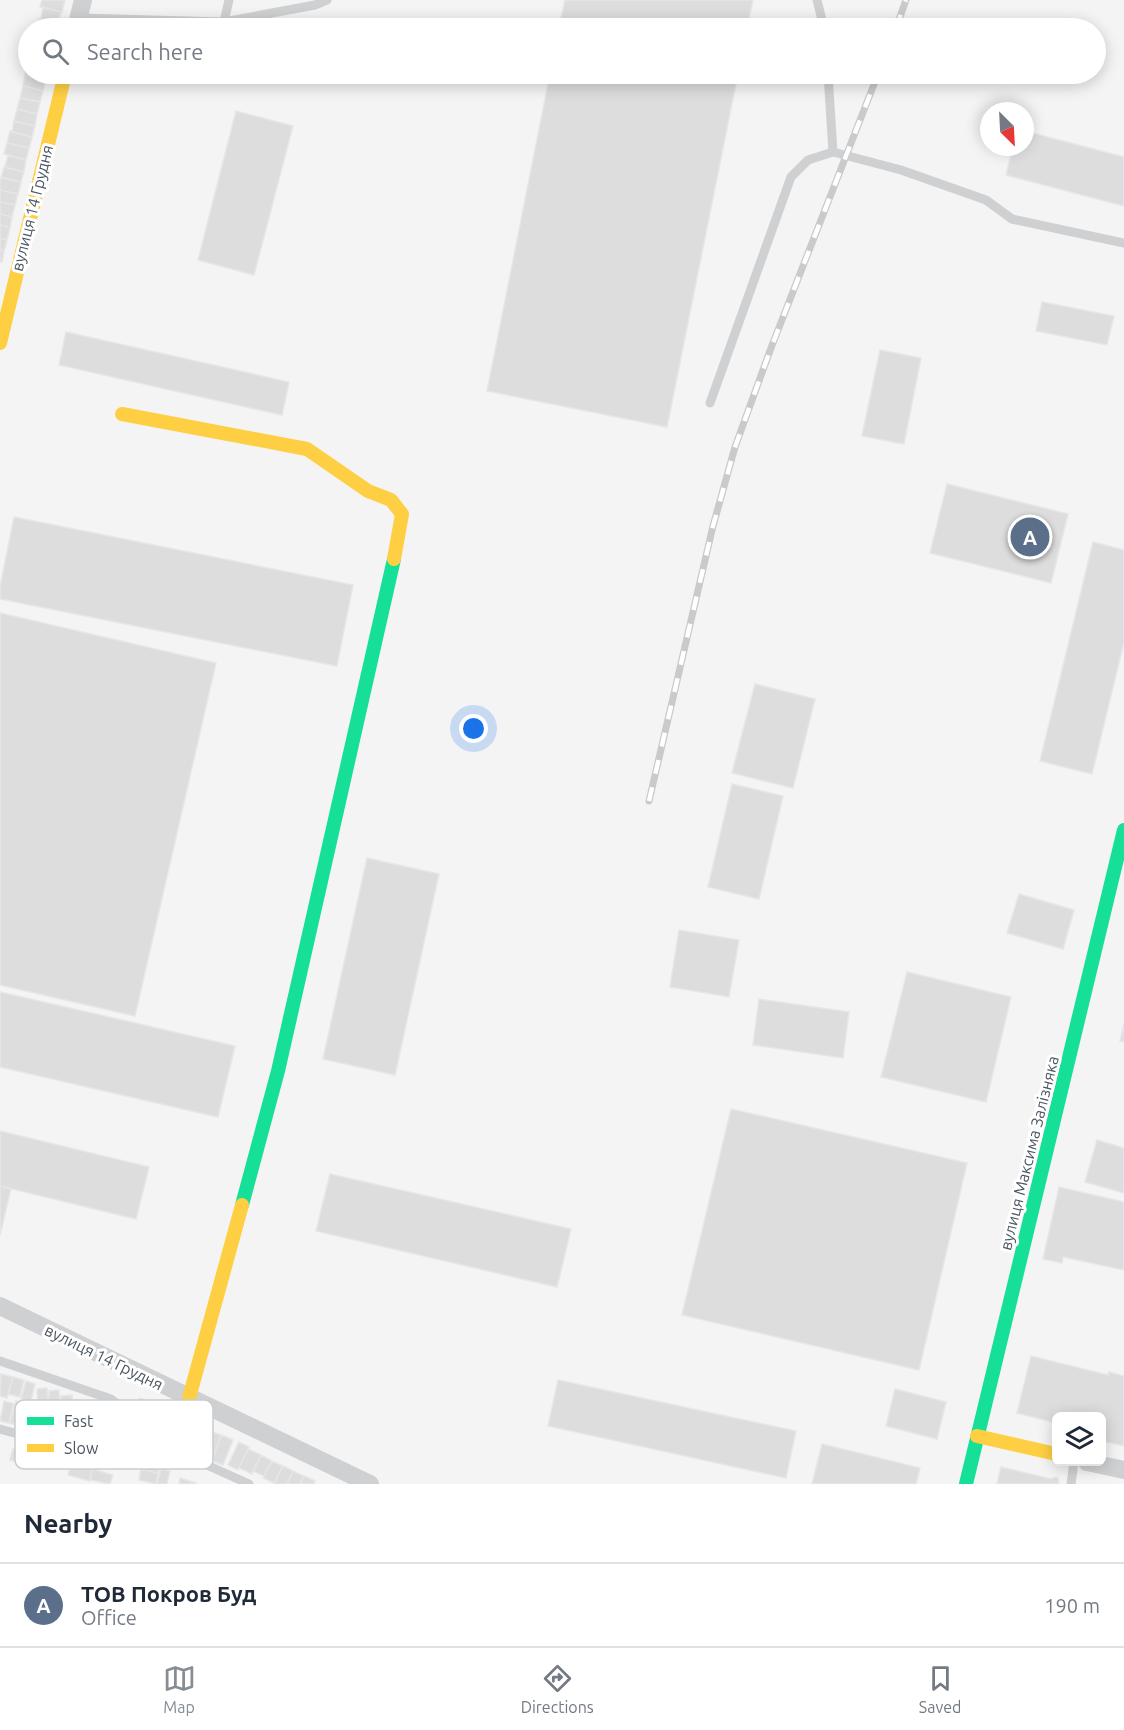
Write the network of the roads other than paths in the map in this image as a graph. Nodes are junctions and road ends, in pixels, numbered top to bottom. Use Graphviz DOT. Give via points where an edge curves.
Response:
graph roads {
  1 [pos="83,0"];
  2 [pos="229,0"];
  3 [pos="327,0"];
  4 [pos="817,0"];
  5 [pos="78,18"];
  6 [pos="225,18"];
  7 [pos="247,18"];
  8 [pos="822,18"];
  9 [pos="63,84"];
  10 [pos="829,84"];
  11 [pos="833,152"];
  12 [pos="1124,243"];
  13 [pos="0,343"];
  14 [pos="710,403"];
  15 [pos="122,414"];
  16 [pos="1124,830"];
  17 [pos="0,1306"];
  18 [pos="0,1361"];
  19 [pos="189,1398"];
  20 [pos="112,1400"];
  21 [pos="193,1400"];
  22 [pos="213,1409"];
  23 [pos="0,1429"];
  24 [pos="15,1433"];
  25 [pos="977,1436"];
  26 [pos="1052,1453"];
  27 [pos="1073,1466"];
  28 [pos="1106,1466"];
  29 [pos="213,1468"];
  30 [pos="1124,1470"];
  31 [pos="249,1484"];
  32 [pos="370,1484"];
  33 [pos="966,1484"];
  34 [pos="1071,1484"];
  1 -- 5 [label="street"];
  2 -- 6 [label="lane"];
  3 -- 7 [label="lane" via="315,6"];
  4 -- 8 [label="lane"];
  9 -- 13 [label="street, вулиця 14 Грудня"];
  10 -- 11 [label="lane"];
  11 -- 12 [label="lane" via="901,170 986,200 1012,219"];
  11 -- 14 [label="lane" via="808,160 791,177"];
  15 -- 19 [label="street" via="307,449 368,490 392,500 402,514 278,1071"];
  16 -- 25 [label="street, вулиця Максима Залізняка"];
  17 -- 19 [label="street, вулиця 14 Грудня"];
  18 -- 20 [label="lane"];
  19 -- 21 [label="street, вулиця 14 Грудня"];
  22 -- 32 [label="street, вулиця 14 Грудня"];
  23 -- 24 [label="lane"];
  25 -- 26 [label="street"];
  25 -- 33 [label="street, вулиця Максима Залізняка"];
  27 -- 34 [label="lane"];
  28 -- 30 [label="street"];
  29 -- 31 [label="lane"];
}
